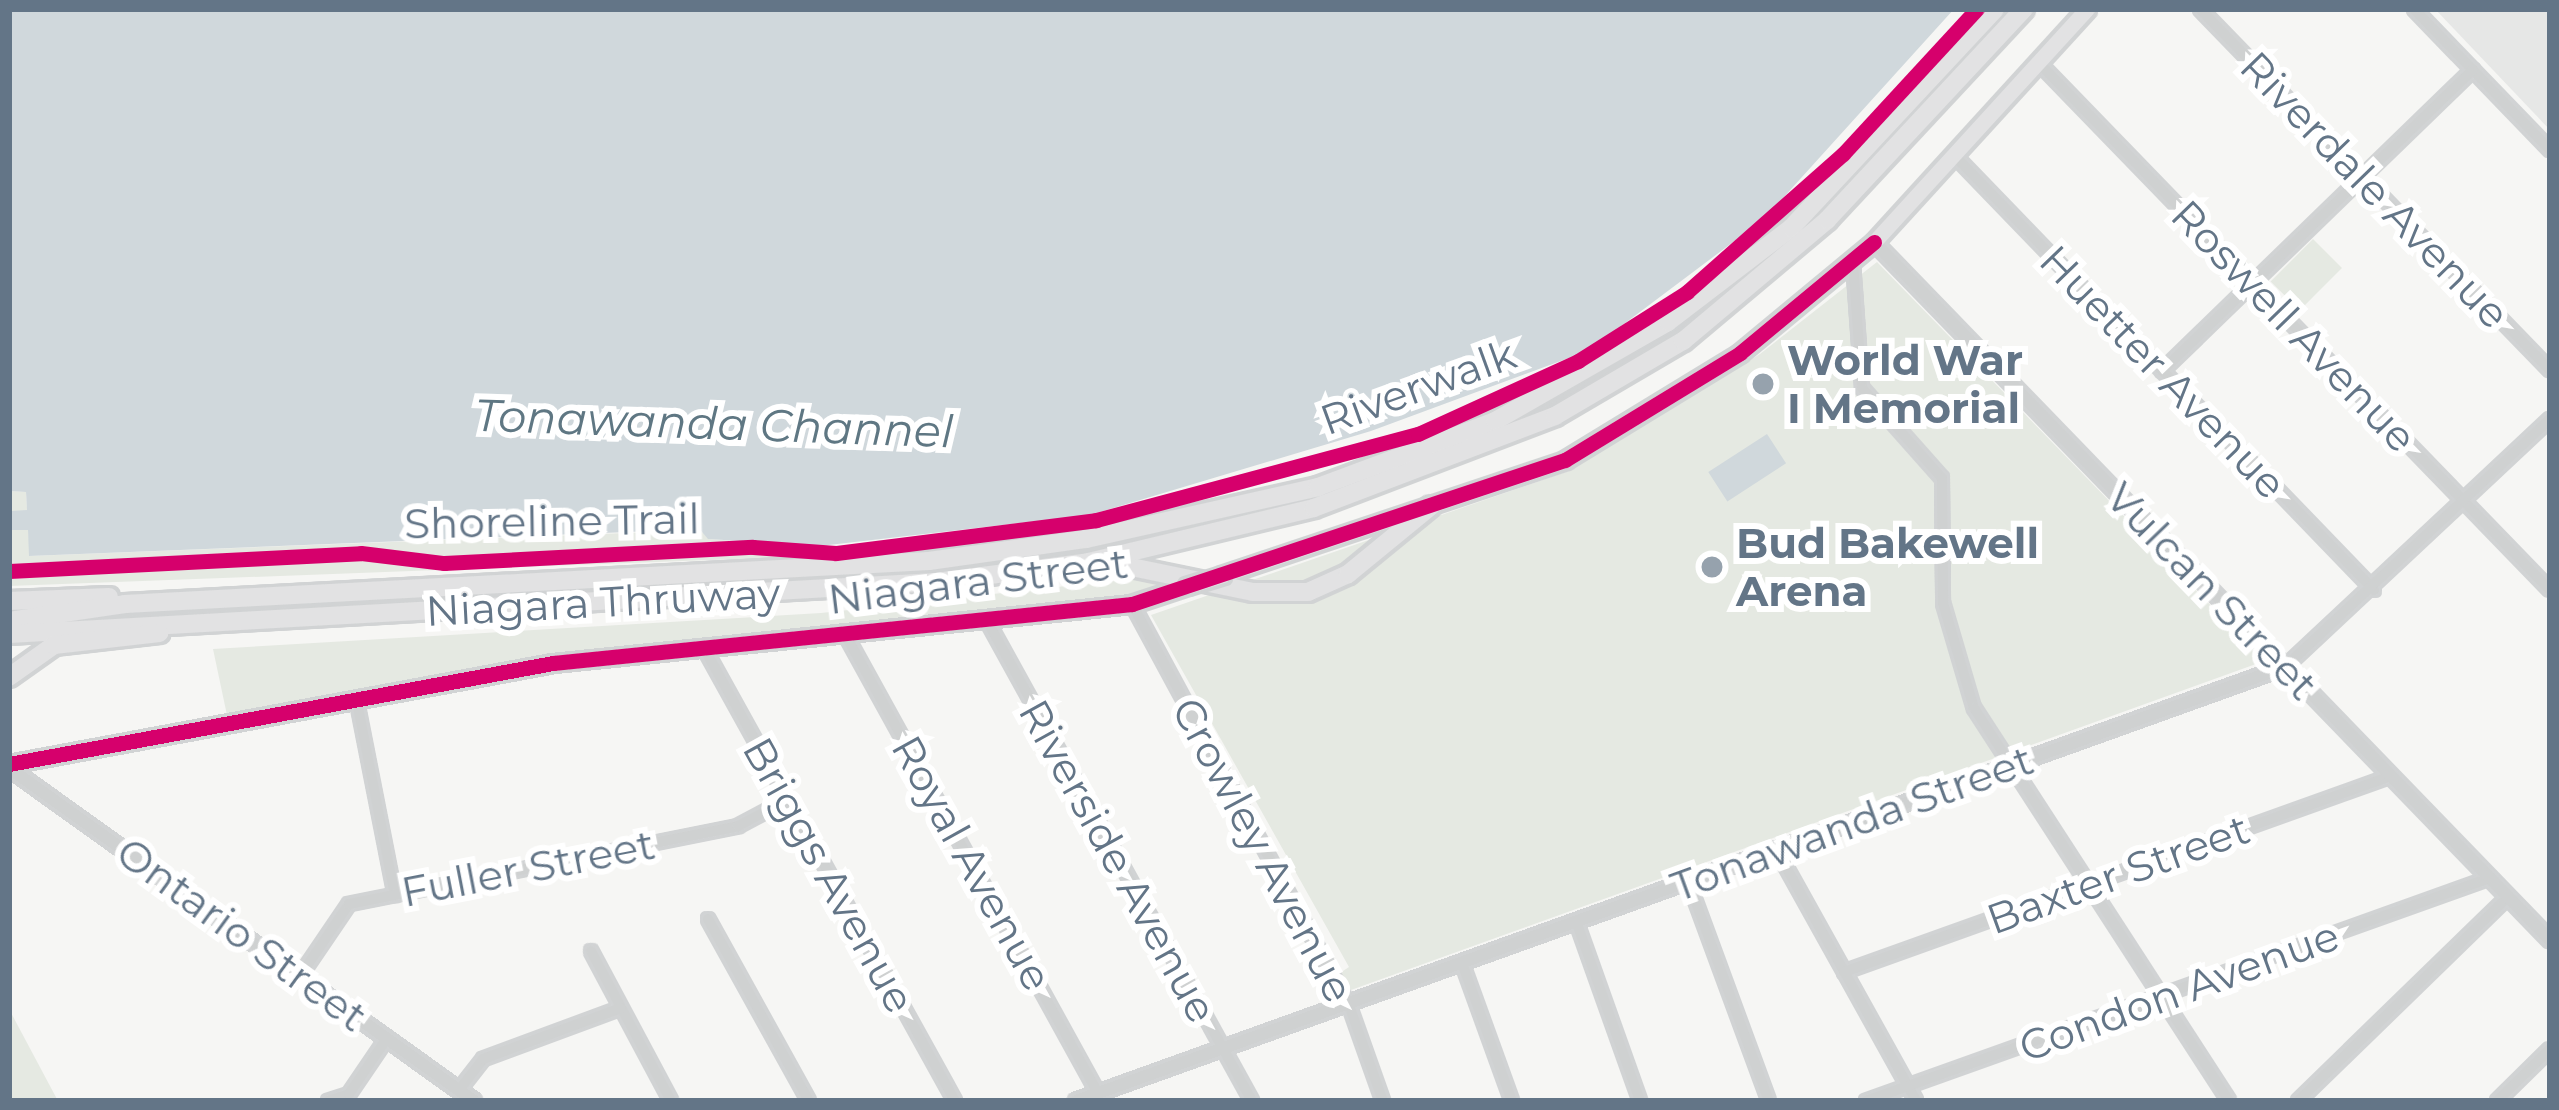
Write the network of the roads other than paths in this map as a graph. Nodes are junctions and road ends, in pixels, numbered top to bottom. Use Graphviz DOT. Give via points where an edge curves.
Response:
graph roads {
  1 [pos="1995,9"];
  2 [pos="2024,9"];
  3 [pos="2087,9"];
  4 [pos="2200,9"];
  5 [pos="2414,9"];
  6 [pos="2038,62"];
  7 [pos="2473,70"];
  8 [pos="2550,150"];
  9 [pos="1953,154"];
  10 [pos="2363,177"];
  11 [pos="1874,242"];
  12 [pos="1853,262"];
  13 [pos="2253,283"];
  14 [pos="2550,370"];
  15 [pos="2162,371"];
  16 [pos="2550,419"];
  17 [pos="2464,502"];
  18 [pos="1431,506"];
  19 [pos="1089,562"];
  20 [pos="2374,590"];
  21 [pos="2550,590"];
  22 [pos="9,601"];
  23 [pos="124,604"];
  24 [pos="1132,604"];
  25 [pos="294,615"];
  26 [pos="986,619"];
  27 [pos="9,621"];
  28 [pos="9,634"];
  29 [pos="844,634"];
  30 [pos="704,648"];
  31 [pos="2285,667"];
  32 [pos="9,677"];
  33 [pos="357,702"];
  34 [pos="9,766"];
  35 [pos="2006,768"];
  36 [pos="2391,776"];
  37 [pos="787,800"];
  38 [pos="1777,849"];
  39 [pos="2490,878"];
  40 [pos="1688,881"];
  41 [pos="2086,887"];
  42 [pos="395,895"];
  43 [pos="2508,897"];
  44 [pos="708,919"];
  45 [pos="1576,921"];
  46 [pos="2550,940"];
  47 [pos="591,951"];
  48 [pos="1462,963"];
  49 [pos="1844,972"];
  50 [pos="301,976"];
  51 [pos="2160,998"];
  52 [pos="1348,1004"];
  53 [pos="621,1008"];
  54 [pos="387,1038"];
  55 [pos="1227,1048"];
  56 [pos="2550,1049"];
  57 [pos="1117,1086"];
  58 [pos="1908,1086"];
  59 [pos="459,1090"];
  60 [pos="1098,1093"];
  61 [pos="328,1101"];
  62 [pos="474,1101"];
  63 [pos="671,1101"];
  64 [pos="809,1101"];
  65 [pos="955,1101"];
  66 [pos="1076,1101"];
  67 [pos="1122,1101"];
  68 [pos="1252,1101"];
  69 [pos="1384,1101"];
  70 [pos="1512,1101"];
  71 [pos="1640,1101"];
  72 [pos="1769,1101"];
  73 [pos="1866,1101"];
  74 [pos="1916,1101"];
  75 [pos="2229,1101"];
  76 [pos="2298,1101"];
  77 [pos="2497,1101"];
  1 -- 23 [label="highway, Niagara Thruway" via="1791,228 1667,322 1495,421 1318,487 1086,539 929,561"];
  2 -- 19 [label="highway, Niagara Thruway" via="1827,220 1684,340 1555,416 1415,475"];
  3 -- 6 [label="main road, Niagara Street"];
  4 -- 10 [label="street, Riverdale Avenue"];
  5 -- 7 [label="street"];
  6 -- 9 [label="main road, Niagara Street"];
  6 -- 13 [label="street, Roswell Avenue"];
  7 -- 8 [label="street"];
  7 -- 10 [label="street"];
  9 -- 11 [label="main road, Niagara Street"];
  9 -- 15 [label="street, Huetter Avenue"];
  10 -- 13 [label="street"];
  10 -- 14 [label="street, Riverdale Avenue"];
  11 -- 12 [label="main road, Niagara Street"];
  11 -- 31 [label="street, Vulcan Street"];
  12 -- 18 [label="main road, Niagara Street" via="1740,353 1579,454"];
  12 -- 35 [label="street" via="1862,388 1942,478 1947,629"];
  13 -- 15 [label="street"];
  13 -- 17 [label="street, Roswell Avenue"];
  15 -- 20 [label="street, Huetter Avenue"];
  16 -- 17 [label="street, Tonawanda Street"];
  17 -- 20 [label="street, Tonawanda Street"];
  17 -- 21 [label="street, Roswell Avenue"];
  18 -- 19 [label="highway" via="1348,574 1308,592 1253,592 1150,566"];
  18 -- 24 [label="main road, Niagara Street, bridge"];
  19 -- 25 [label="highway, Niagara Thruway" via="802,592"];
  20 -- 31 [label="street, Tonawanda Street"];
  22 -- 23 [label="highway"];
  23 -- 27 [label="highway, Niagara Thruway"];
  24 -- 26 [label="main road, Niagara Street"];
  24 -- 52 [label="street, Crowley Avenue"];
  25 -- 28 [label="highway, Niagara Thruway"];
  25 -- 32 [label="highway" via="64,642 29,656"];
  26 -- 29 [label="main road, Niagara Street"];
  26 -- 55 [label="street, Riverside Avenue"];
  29 -- 30 [label="main road, Niagara Street"];
  29 -- 60 [label="street, Royal Avenue"];
  30 -- 33 [label="main road, Niagara Street" via="553,663"];
  30 -- 37 [label="street, Briggs Avenue"];
  31 -- 35 [label="street, Tonawanda Street"];
  31 -- 36 [label="street, Vulcan Street"];
  33 -- 34 [label="main road, Niagara Street"];
  33 -- 42 [label="street"];
  34 -- 50 [label="street, Ontario Street"];
  35 -- 38 [label="street, Tonawanda Street"];
  35 -- 41 [label="street"];
  36 -- 39 [label="street, Vulcan Street"];
  36 -- 41 [label="street, Baxter Street"];
  37 -- 42 [label="street, Fuller Street" via="738,826"];
  37 -- 65 [label="street, Briggs Avenue"];
  38 -- 40 [label="street, Tonawanda Street"];
  38 -- 49 [label="street"];
  39 -- 43 [label="street, Vulcan Street"];
  39 -- 51 [label="street, Condon Avenue"];
  40 -- 45 [label="street, Tonawanda Street"];
  40 -- 72 [label="street"];
  41 -- 49 [label="street, Baxter Street"];
  41 -- 51 [label="street"];
  42 -- 50 [label="street, Fuller Street" via="350,904"];
  43 -- 46 [label="street, Vulcan Street"];
  43 -- 76 [label="street"];
  44 -- 64 [label="street"];
  45 -- 48 [label="street, Tonawanda Street"];
  45 -- 71 [label="street"];
  47 -- 53 [label="street"];
  48 -- 52 [label="street, Tonawanda Street"];
  48 -- 70 [label="street"];
  49 -- 58 [label="street"];
  50 -- 54 [label="street, Ontario Street"];
  51 -- 58 [label="street, Condon Avenue"];
  51 -- 75 [label="street"];
  52 -- 55 [label="street, Tonawanda Street"];
  52 -- 69 [label="street, Crowley Avenue"];
  53 -- 59 [label="street" via="483,1059"];
  53 -- 63 [label="street"];
  54 -- 59 [label="street, Ontario Street"];
  54 -- 61 [label="street" via="349,1094"];
  55 -- 57 [label="street, Tonawanda Street"];
  55 -- 68 [label="street, Riverside Avenue"];
  56 -- 77 [label="street"];
  57 -- 60 [label="street, Tonawanda Street"];
  57 -- 67 [label="street"];
  58 -- 73 [label="street, Condon Avenue"];
  58 -- 74 [label="street"];
  59 -- 62 [label="street, Ontario Street"];
  60 -- 66 [label="street, Tonawanda Street"];
}
